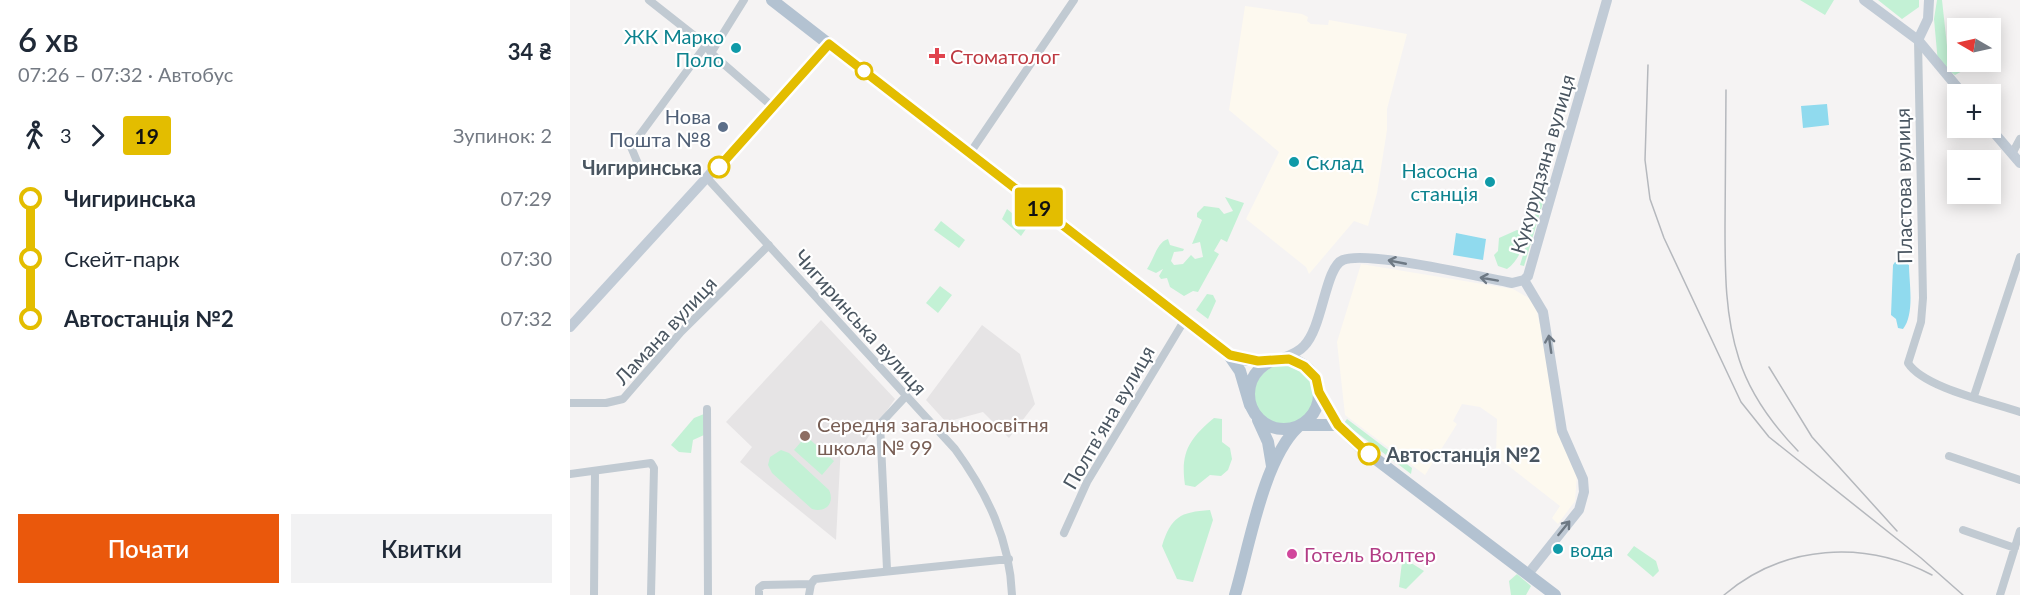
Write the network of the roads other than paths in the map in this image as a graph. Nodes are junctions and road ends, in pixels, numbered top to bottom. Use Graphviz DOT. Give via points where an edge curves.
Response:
graph roads {
  1 [pos="649,0"];
  2 [pos="744,0"];
  3 [pos="772,0"];
  4 [pos="1074,0"];
  5 [pos="1607,0"];
  6 [pos="1864,0"];
  7 [pos="1929,0"];
  8 [pos="1918,40"];
  9 [pos="829,44"];
  10 [pos="706,45"];
  11 [pos="711,53"];
  12 [pos="1955,84"];
  13 [pos="773,107"];
  14 [pos="1998,138"];
  15 [pos="2020,139"];
  16 [pos="970,153"];
  17 [pos="2012,154"];
  18 [pos="2020,163"];
  19 [pos="639,166"];
  20 [pos="708,178"];
  21 [pos="769,245"];
  22 [pos="2020,257"];
  23 [pos="1524,280"];
  24 [pos="1184,321"];
  25 [pos="570,327"];
  26 [pos="1230,355"];
  27 [pos="1277,360"];
  28 [pos="1319,392"];
  29 [pos="906,396"];
  30 [pos="1974,396"];
  31 [pos="570,403"];
  32 [pos="707,409"];
  33 [pos="1253,411"];
  34 [pos="2020,412"];
  35 [pos="1338,425"];
  36 [pos="1300,426"];
  37 [pos="1949,456"];
  38 [pos="1272,466"];
  39 [pos="595,471"];
  40 [pos="570,474"];
  41 [pos="2020,480"];
  42 [pos="1963,530"];
  43 [pos="2020,531"];
  44 [pos="1064,533"];
  45 [pos="2015,548"];
  46 [pos="1009,559"];
  47 [pos="886,569"];
  48 [pos="1528,574"];
  49 [pos="811,584"];
  50 [pos="594,595"];
  51 [pos="651,595"];
  52 [pos="708,595"];
  53 [pos="759,595"];
  54 [pos="809,595"];
  55 [pos="1012,595"];
  56 [pos="1236,595"];
  57 [pos="1555,595"];
  58 [pos="2000,595"];
  1 -- 10 [label="street"];
  2 -- 11 [label="street"];
  3 -- 9 [label="main road"];
  4 -- 16 [label="street"];
  5 -- 23 [label="main road, Кукурудзяна вулиця" via="1531,270"];
  6 -- 8 [label="main road"];
  7 -- 8 [label="main road, Пластова вулиця" via="1928,19"];
  8 -- 12 [label="main road"];
  8 -- 30 [label="street, Пластова вулиця" via="1923,298 1921,322 1908,363 1929,381"];
  9 -- 13 [label="main road"];
  9 -- 16 [label="main road"];
  10 -- 11 [label="street"];
  10 -- 19 [label="street" via="631,147"];
  11 -- 13 [label="street"];
  13 -- 20 [label="main road"];
  14 -- 17 [label="main road"];
  15 -- 17 [label="street"];
  16 -- 24 [label="main road"];
  17 -- 18 [label="main road"];
  20 -- 21 [label="street, Чигиринська вулиця"];
  20 -- 25 [label="main road"];
  21 -- 29 [label="street, Чигиринська вулиця"];
  21 -- 31 [label="street, Ламана вулиця" via="681,332 623,399"];
  22 -- 30 [label="street"];
  23 -- 27 [label="main road, Кукурудзяна вулиця, one-way" via="1512,283 1370,256 1345,259 1333,271 1318,327 1311,338 1303,348"];
  48 -- 23 [label="main road, one-way" via="1579,510 1584,492 1583,478 1562,431 1545,319"];
  24 -- 26 [label="main road"];
  24 -- 44 [label="street, Полтвʼяна вулиця" via="1087,482"];
  26 -- 27 [label="main road" via="1247,360"];
  26 -- 33 [label="main road" via="1240,371"];
  27 -- 28 [label="main road" via="1297,361 1304,366 1316,378"];
  27 -- 33 [label="main road" via="1260,368 1251,381"];
  28 -- 35 [label="main road"];
  28 -- 36 [label="main road" via="1313,414"];
  29 -- 46 [label="street, Чигиринська вулиця" via="972,472 985,494"];
  29 -- 47 [label="street" via="880,424"];
  30 -- 34 [label="street"];
  32 -- 52 [label="street"];
  33 -- 36 [label="main road" via="1275,429"];
  33 -- 38 [label="main road" via="1268,442"];
  35 -- 36 [label="main road"];
  35 -- 48 [label="main road" via="1360,447"];
  36 -- 38 [label="main road" via="1284,442"];
  37 -- 41 [label="street"];
  38 -- 56 [label="main road"];
  39 -- 40 [label="street"];
  39 -- 50 [label="street"];
  39 -- 51 [label="street" via="651,463 654,468"];
  42 -- 45 [label="street"];
  43 -- 45 [label="street"];
  45 -- 58 [label="street"];
  46 -- 47 [label="street"];
  46 -- 55 [label="street, Чигиринська вулиця"];
  47 -- 49 [label="street" via="815,579"];
  48 -- 57 [label="main road"];
  49 -- 53 [label="street" via="763,585"];
  49 -- 54 [label="street"];
}
